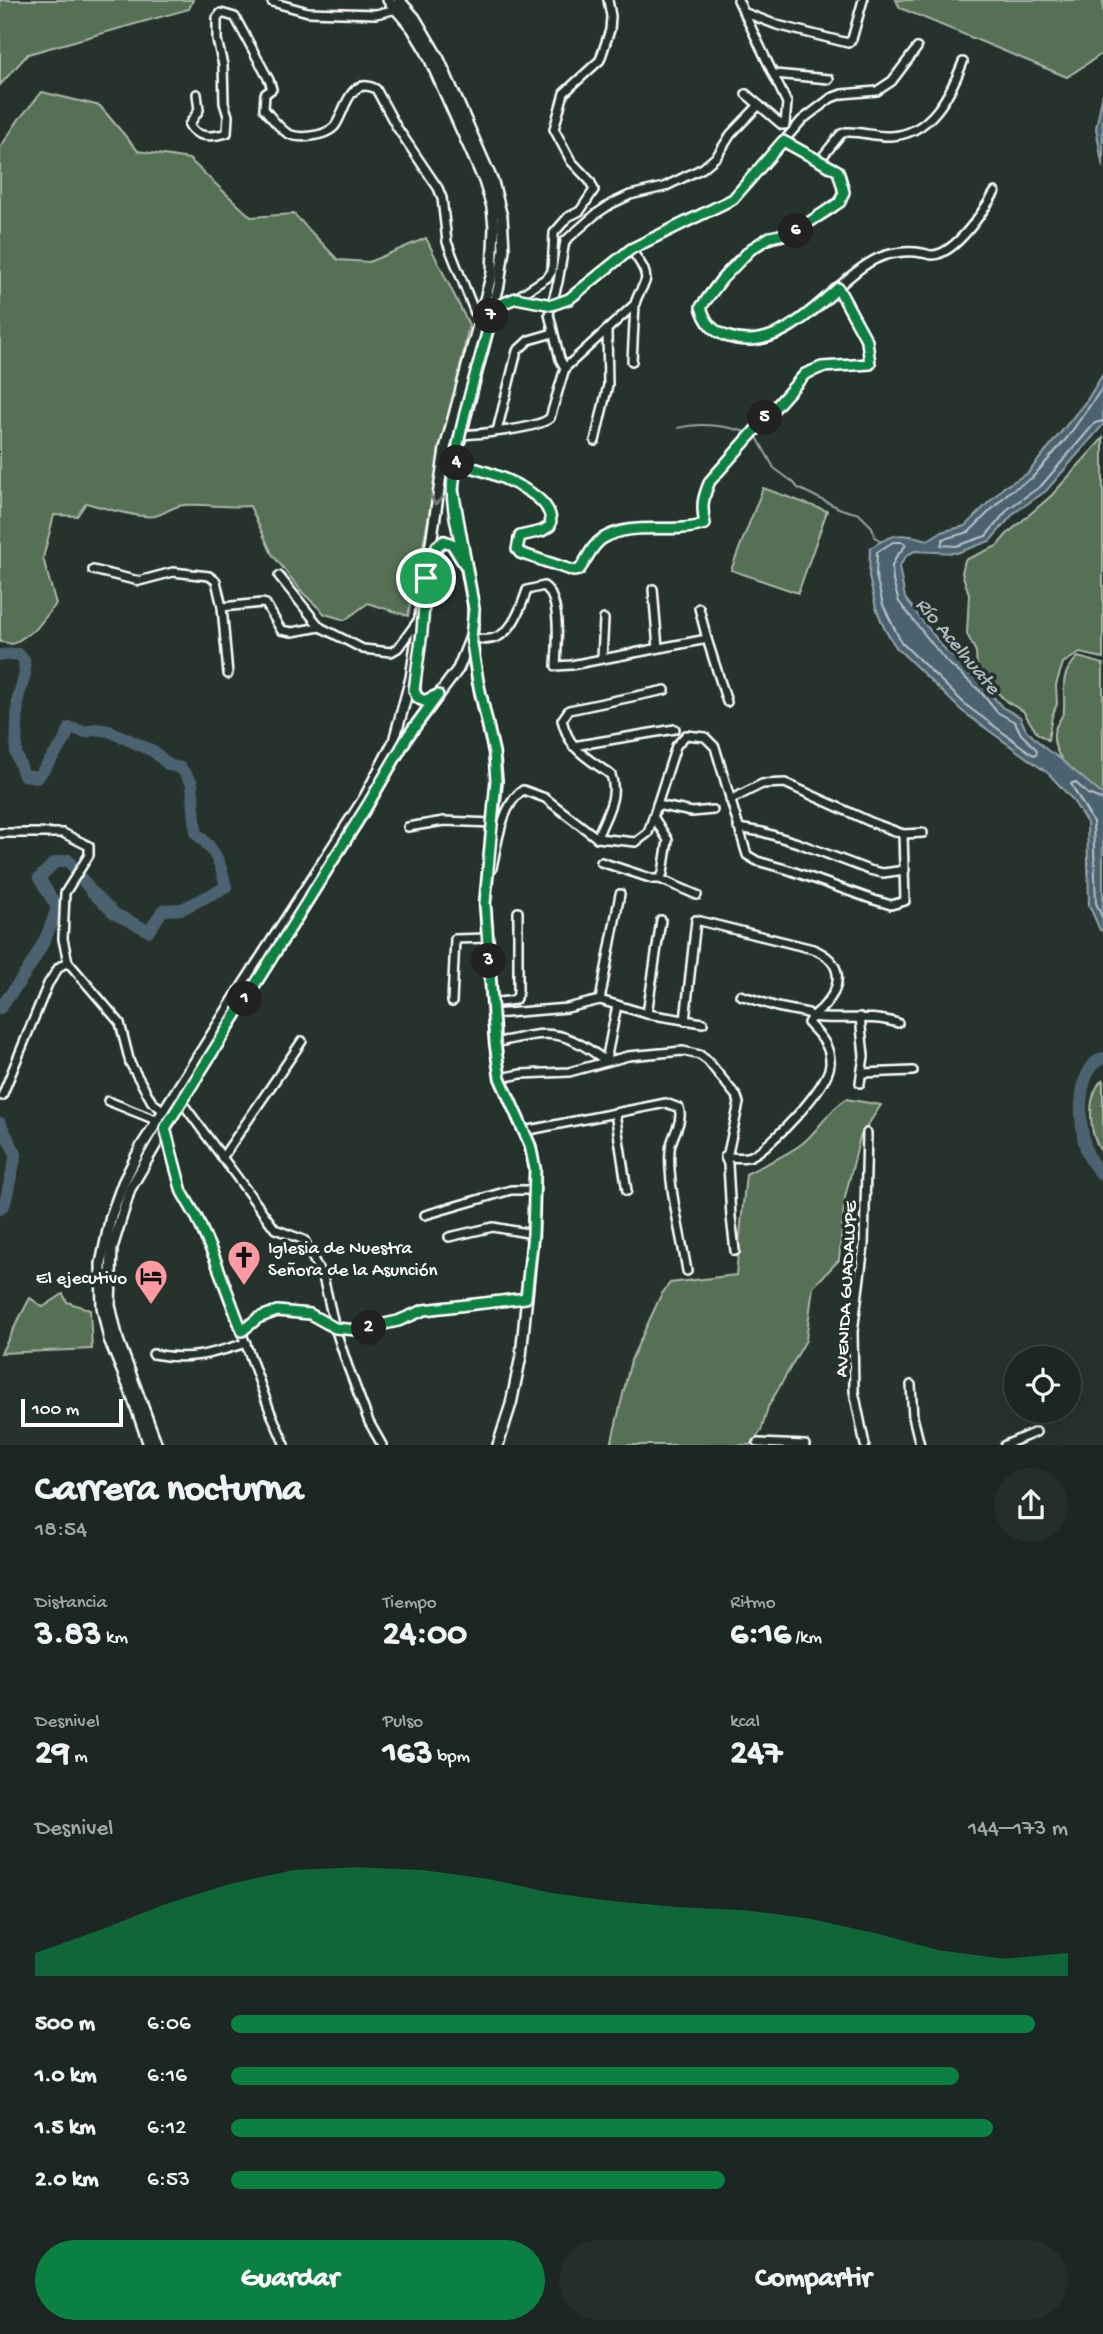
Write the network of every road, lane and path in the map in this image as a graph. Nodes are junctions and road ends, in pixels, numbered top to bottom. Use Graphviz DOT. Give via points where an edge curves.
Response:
graph roads {
  1 [pos="388,0"];
  2 [pos="608,0"];
  3 [pos="738,0"];
  4 [pos="863,0"];
  5 [pos="272,2"];
  6 [pos="398,5"];
  7 [pos="743,12"];
  8 [pos="917,48"];
  9 [pos="963,62"];
  10 [pos="774,74"];
  11 [pos="830,79"];
  12 [pos="197,94"];
  13 [pos="746,94"];
  14 [pos="759,105"];
  15 [pos="785,125"];
  16 [pos="785,138"];
  17 [pos="819,161"];
  18 [pos="995,192"];
  19 [pos="631,249"];
  20 [pos="838,288"];
  21 [pos="516,298"];
  22 [pos="635,304"];
  23 [pos="552,305"];
  24 [pos="494,307"];
  25 [pos="480,324"];
  26 [pos="607,331"];
  27 [pos="553,333"];
  28 [pos="632,361"];
  29 [pos="565,368"];
  30 [pos="497,430"];
  31 [pos="461,435"];
  32 [pos="595,441"];
  33 [pos="456,463"];
  34 [pos="466,567"];
  35 [pos="93,570"];
  36 [pos="279,576"];
  37 [pos="426,578"];
  38 [pos="653,589"];
  39 [pos="424,595"];
  40 [pos="222,607"];
  41 [pos="699,608"];
  42 [pos="420,618"];
  43 [pos="604,619"];
  44 [pos="320,627"];
  45 [pos="471,637"];
  46 [pos="707,639"];
  47 [pos="658,648"];
  48 [pos="602,658"];
  49 [pos="458,669"];
  50 [pos="228,674"];
  51 [pos="479,687"];
  52 [pos="665,690"];
  53 [pos="438,695"];
  54 [pos="727,702"];
  55 [pos="675,729"];
  56 [pos="573,746"];
  57 [pos="730,800"];
  58 [pos="657,805"];
  59 [pos="713,810"];
  60 [pos="654,818"];
  61 [pos="492,823"];
  62 [pos="408,827"];
  63 [pos="738,828"];
  64 [pos="0,833"];
  65 [pos="923,833"];
  66 [pos="903,834"];
  67 [pos="597,838"];
  68 [pos="601,862"];
  69 [pos="905,870"];
  70 [pos="660,879"];
  71 [pos="620,894"];
  72 [pos="697,895"];
  73 [pos="485,903"];
  74 [pos="518,912"];
  75 [pos="661,920"];
  76 [pos="487,938"];
  77 [pos="68,962"];
  78 [pos="740,995"];
  79 [pos="600,999"];
  80 [pos="452,1002"];
  81 [pos="492,1003"];
  82 [pos="617,1005"];
  83 [pos="493,1014"];
  84 [pos="647,1014"];
  85 [pos="811,1017"];
  86 [pos="860,1017"];
  87 [pos="685,1021"];
  88 [pos="704,1023"];
  89 [pos="898,1023"];
  90 [pos="302,1041"];
  91 [pos="495,1043"];
  92 [pos="606,1061"];
  93 [pos="913,1071"];
  94 [pos="862,1073"];
  95 [pos="500,1078"];
  96 [pos="860,1083"];
  97 [pos="2,1096"];
  98 [pos="107,1101"];
  99 [pos="181,1101"];
  100 [pos="164,1111"];
  101 [pos="615,1113"];
  102 [pos="161,1124"];
  103 [pos="524,1131"];
  104 [pos="867,1133"];
  105 [pos="725,1157"];
  106 [pos="222,1158"];
  107 [pos="534,1190"];
  108 [pos="627,1191"];
  109 [pos="425,1215"];
  110 [pos="533,1234"];
  111 [pos="449,1237"];
  112 [pos="735,1251"];
  113 [pos="687,1272"];
  114 [pos="526,1298"];
  115 [pos="335,1328"];
  116 [pos="242,1331"];
  117 [pos="246,1343"];
  118 [pos="153,1354"];
  119 [pos="911,1385"];
  120 [pos="1037,1432"];
  121 [pos="758,1443"];
  122 [pos="149,1445"];
  123 [pos="157,1445"];
  124 [pos="285,1445"];
  125 [pos="382,1445"];
  126 [pos="498,1445"];
  127 [pos="805,1445"];
  128 [pos="865,1445"];
  129 [pos="920,1445"];
  130 [pos="1005,1445"];
  1 -- 6 [label="main road"];
  2 -- 21 [label="street" via="610,30 600,60 564,93 554,129 594,190 580,211 554,233 548,277"];
  3 -- 7 [label="street"];
  4 -- 7 [label="street" via="848,43"];
  5 -- 6 [label="street" via="308,12 376,14"];
  6 -- 24 [label="main road" via="415,18 439,59 498,194 503,249"];
  6 -- 25 [label="main road" via="436,71 492,206 494,261"];
  7 -- 10 [label="street"];
  8 -- 16 [label="street" via="892,81 877,91 831,98"];
  9 -- 17 [label="street" via="947,99 919,129 886,136 846,132"];
  10 -- 11 [label="street"];
  10 -- 15 [label="street" via="787,103"];
  12 -- 25 [label="street" via="199,110 189,125 192,131 205,136 227,133 217,40 221,13 235,17 270,80 272,89 265,94 264,109 291,135 324,134 361,87 376,89 438,188 447,242"];
  13 -- 14 [label="street"];
  14 -- 15 [label="street"];
  14 -- 23 [label="street" via="703,168 611,204 570,237 565,242"];
  15 -- 16 [label="street"];
  16 -- 17 [label="street"];
  16 -- 19 [label="street" via="733,199"];
  17 -- 20 [label="street" via="838,171 844,192 840,202 794,232 770,237 751,249 701,307 709,326 726,337 748,342 785,329"];
  18 -- 20 [label="street" via="948,250 932,256 889,254"];
  19 -- 22 [label="street" via="645,271"];
  19 -- 23 [label="street" via="569,299"];
  20 -- 33 [label="street" via="867,341 870,364 822,367 805,374 710,481 703,497 705,524 603,538 574,571 517,549 520,536 550,526 548,507 501,478"];
  21 -- 23 [label="street"];
  21 -- 24 [label="street"];
  22 -- 26 [label="street"];
  22 -- 28 [label="street"];
  23 -- 27 [label="street"];
  24 -- 31 [label="main road"];
  25 -- 37 [label="main road, one-way" via="445,449"];
  26 -- 29 [label="street"];
  26 -- 32 [label="street" via="608,384"];
  27 -- 29 [label="street"];
  27 -- 30 [label="street" via="529,340 517,351"];
  29 -- 30 [label="street" via="550,418"];
  30 -- 31 [label="street"];
  31 -- 33 [label="main road"];
  33 -- 34 [label="main road" via="454,502"];
  34 -- 37 [label="main road" via="452,544 444,541 437,546"];
  34 -- 45 [label="main road" via="474,609"];
  35 -- 40 [label="street" via="139,580 173,572 209,576 216,580"];
  36 -- 44 [label="street"];
  37 -- 39 [label="main road"];
  38 -- 47 [label="street"];
  39 -- 42 [label="main road"];
  39 -- 53 [label="main road" via="414,690 424,701"];
  40 -- 44 [label="street" via="266,604 281,630"];
  40 -- 50 [label="street"];
  41 -- 46 [label="street"];
  42 -- 44 [label="street" via="391,652 363,649"];
  42 -- 100 [label="main road" via="406,701 383,765"];
  43 -- 48 [label="street"];
  45 -- 48 [label="street" via="482,641 500,635 515,622 527,590 544,586 558,626 556,666"];
  45 -- 49 [label="main road"];
  45 -- 51 [label="main road"];
  46 -- 47 [label="street"];
  46 -- 54 [label="street"];
  47 -- 48 [label="street"];
  49 -- 51 [label="main road" via="470,670"];
  49 -- 53 [label="main road"];
  51 -- 61 [label="main road" via="494,753"];
  52 -- 56 [label="street" via="569,710 562,720"];
  53 -- 99 [label="main road"];
  55 -- 56 [label="street"];
  56 -- 67 [label="street" via="584,759 611,775 615,787"];
  57 -- 58 [label="street" via="715,747 705,737 686,735 676,746"];
  57 -- 63 [label="street"];
  57 -- 66 [label="street" via="762,785 785,783"];
  58 -- 59 [label="street" via="692,812"];
  58 -- 60 [label="street"];
  60 -- 67 [label="street" via="648,833 636,842"];
  60 -- 70 [label="street" via="668,840"];
  61 -- 62 [label="street" via="444,821"];
  61 -- 73 [label="main road"];
  63 -- 69 [label="street" via="786,839 869,870"];
  63 -- 69 [label="street" via="747,855 757,861 891,905 905,901"];
  64 -- 77 [label="street" via="67,834 89,846 87,859 65,893 63,939"];
  65 -- 66 [label="street"];
  66 -- 69 [label="street"];
  67 -- 73 [label="street" via="545,798 523,790 516,794 507,812"];
  68 -- 70 [label="street"];
  70 -- 72 [label="street"];
  71 -- 79 [label="street"];
  73 -- 76 [label="main road"];
  74 -- 81 [label="street" via="518,994 515,1000"];
  75 -- 84 [label="street"];
  76 -- 80 [label="street" via="455,939"];
  76 -- 81 [label="main road"];
  77 -- 97 [label="street" via="48,984"];
  77 -- 100 [label="street" via="120,1023 130,1063 152,1102"];
  78 -- 85 [label="street"];
  79 -- 82 [label="street"];
  79 -- 83 [label="street" via="567,1008"];
  81 -- 83 [label="main road"];
  82 -- 84 [label="street"];
  82 -- 92 [label="street"];
  83 -- 91 [label="main road"];
  84 -- 87 [label="street"];
  85 -- 86 [label="street"];
  85 -- 87 [label="street" via="827,1003 836,983 835,964 827,955 699,920 695,922"];
  85 -- 105 [label="street" via="808,1023 825,1040 831,1065 813,1100 749,1158"];
  86 -- 89 [label="street"];
  86 -- 94 [label="street"];
  87 -- 88 [label="street"];
  90 -- 106 [label="street"];
  91 -- 92 [label="street" via="538,1033 561,1035 575,1039"];
  91 -- 95 [label="main road"];
  92 -- 95 [label="street" via="569,1072"];
  92 -- 105 [label="street" via="683,1051 709,1061 739,1103"];
  93 -- 94 [label="street"];
  94 -- 96 [label="street"];
  95 -- 103 [label="main road"];
  98 -- 102 [label="street"];
  99 -- 102 [label="main road"];
  99 -- 106 [label="street"];
  100 -- 102 [label="main road"];
  101 -- 103 [label="street"];
  101 -- 108 [label="street"];
  101 -- 113 [label="street" via="666,1103 681,1111 670,1149"];
  102 -- 116 [label="street" via="182,1192 215,1259"];
  102 -- 122 [label="main road" via="141,1147 115,1202 100,1286 109,1339"];
  102 -- 123 [label="main road" via="125,1204 112,1248 109,1283 113,1323"];
  103 -- 107 [label="main road" via="535,1169"];
  104 -- 128 [label="street, AVENIDA GUADALUPE" via="864,1246 853,1332 854,1391"];
  105 -- 112 [label="street"];
  106 -- 115 [label="street" via="275,1229 304,1240 324,1281"];
  107 -- 109 [label="street" via="511,1190"];
  107 -- 110 [label="main road"];
  110 -- 111 [label="street" via="494,1227"];
  110 -- 114 [label="main road"];
  114 -- 115 [label="street" via="424,1310 357,1330"];
  114 -- 126 [label="main road" via="521,1356"];
  115 -- 116 [label="street" via="310,1314 277,1311"];
  115 -- 125 [label="street"];
  116 -- 117 [label="street"];
  117 -- 118 [label="street" via="203,1357 176,1359"];
  117 -- 124 [label="street"];
  119 -- 129 [label="street"];
  120 -- 130 [label="street"];
  121 -- 127 [label="street"];
}
